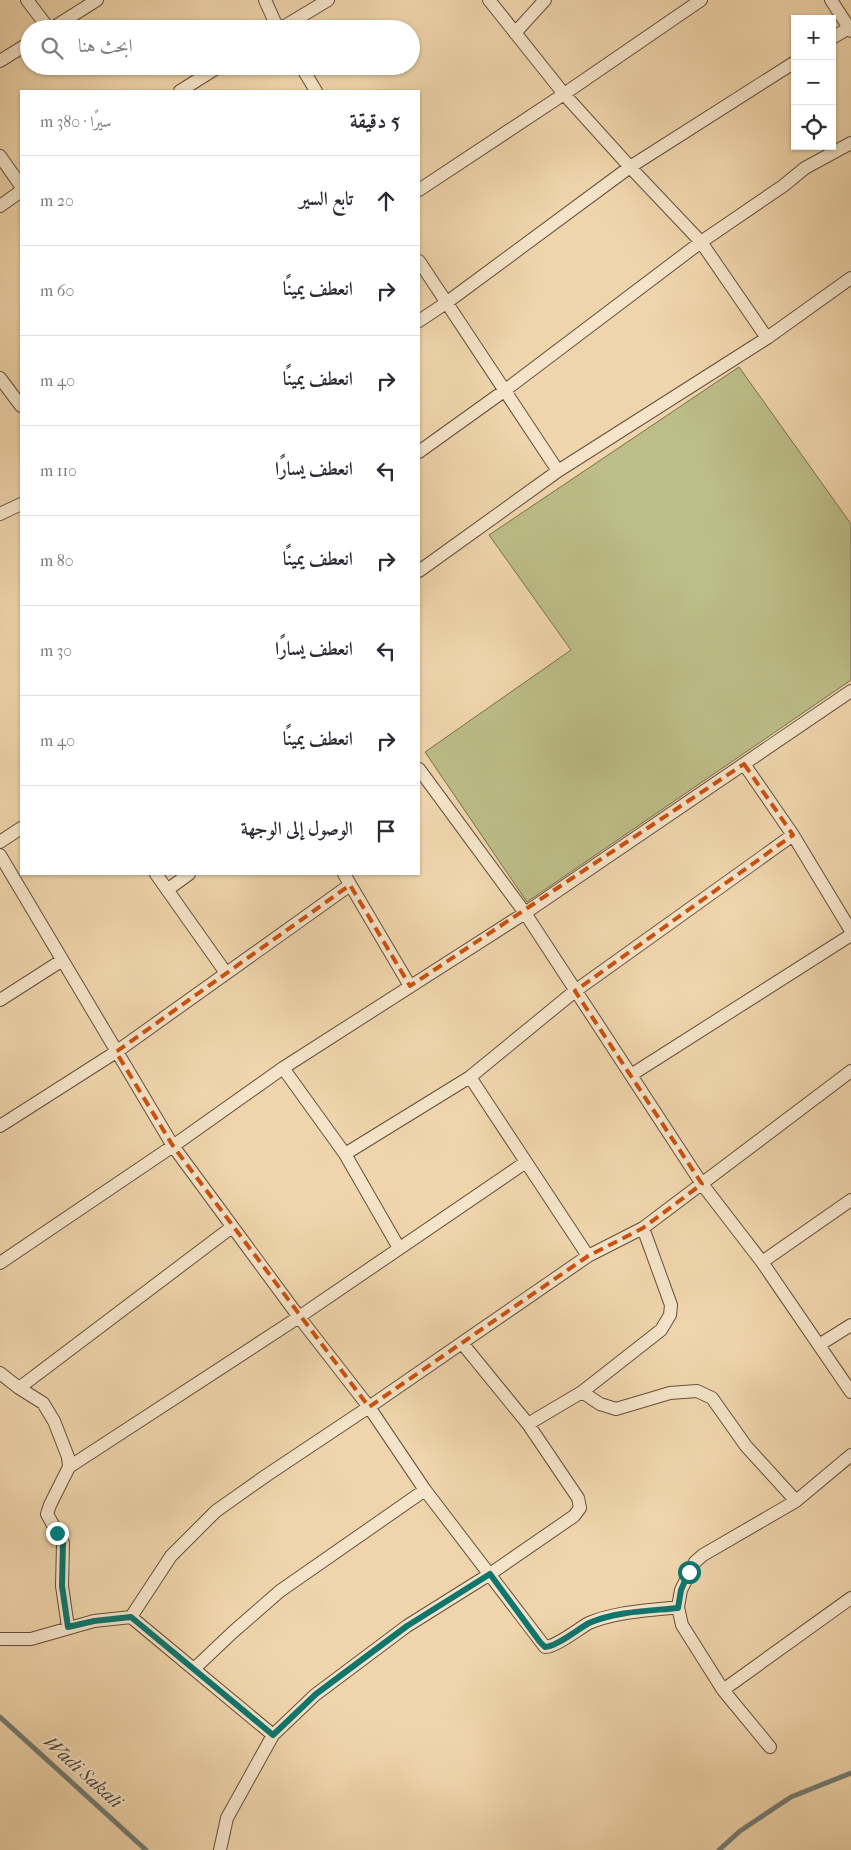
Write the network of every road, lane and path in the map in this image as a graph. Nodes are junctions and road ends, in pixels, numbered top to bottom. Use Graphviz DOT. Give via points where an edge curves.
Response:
graph roads {
  1 [pos="27,0"];
  2 [pos="97,0"];
  3 [pos="265,0"];
  4 [pos="328,0"];
  5 [pos="489,0"];
  6 [pos="545,0"];
  7 [pos="701,0"];
  8 [pos="831,0"];
  9 [pos="43,20"];
  10 [pos="65,20"];
  11 [pos="275,20"];
  12 [pos="294,20"];
  13 [pos="850,29"];
  14 [pos="515,33"];
  15 [pos="836,36"];
  16 [pos="20,49"];
  17 [pos="0,61"];
  18 [pos="791,65"];
  19 [pos="206,75"];
  20 [pos="306,75"];
  21 [pos="182,90"];
  22 [pos="315,90"];
  23 [pos="564,94"];
  24 [pos="851,143"];
  25 [pos="0,156"];
  26 [pos="630,167"];
  27 [pos="20,185"];
  28 [pos="420,189"];
  29 [pos="20,192"];
  30 [pos="0,206"];
  31 [pos="701,242"];
  32 [pos="420,263"];
  33 [pos="851,278"];
  34 [pos="446,303"];
  35 [pos="420,320"];
  36 [pos="767,338"];
  37 [pos="0,378"];
  38 [pos="504,391"];
  39 [pos="20,405"];
  40 [pos="420,451"];
  41 [pos="558,471"];
  42 [pos="20,504"];
  43 [pos="0,514"];
  44 [pos="420,570"];
  45 [pos="851,691"];
  46 [pos="744,764"];
  47 [pos="420,770"];
  48 [pos="20,829"];
  49 [pos="793,835"];
  50 [pos="0,842"];
  51 [pos="2,863"];
  52 [pos="157,875"];
  53 [pos="188,875"];
  54 [pos="347,879"];
  55 [pos="167,890"];
  56 [pos="524,913"];
  57 [pos="851,933"];
  58 [pos="61,961"];
  59 [pos="226,973"];
  60 [pos="410,986"];
  61 [pos="575,991"];
  62 [pos="0,1000"];
  63 [pos="116,1052"];
  64 [pos="283,1068"];
  65 [pos="851,1071"];
  66 [pos="631,1075"];
  67 [pos="470,1077"];
  68 [pos="0,1126"];
  69 [pos="173,1146"];
  70 [pos="345,1154"];
  71 [pos="526,1162"];
  72 [pos="702,1184"];
  73 [pos="851,1200"];
  74 [pos="232,1227"];
  75 [pos="644,1228"];
  76 [pos="399,1248"];
  77 [pos="588,1256"];
  78 [pos="762,1262"];
  79 [pos="0,1263"];
  80 [pos="299,1317"];
  81 [pos="851,1324"];
  82 [pos="462,1343"];
  83 [pos="819,1346"];
  84 [pos="0,1373"];
  85 [pos="19,1388"];
  86 [pos="582,1392"];
  87 [pos="851,1392"];
  88 [pos="369,1407"];
  89 [pos="528,1424"];
  90 [pos="851,1455"];
  91 [pos="69,1467"];
  92 [pos="425,1490"];
  93 [pos="796,1501"];
  94 [pos="490,1574"];
  95 [pos="851,1598"];
  96 [pos="678,1608"];
  97 [pos="131,1617"];
  98 [pos="68,1627"];
  99 [pos="0,1639"];
  100 [pos="195,1668"];
  101 [pos="723,1690"];
  102 [pos="273,1735"];
  103 [pos="770,1747"];
  104 [pos="220,1850"];
  1 -- 9 [label="street"];
  2 -- 10 [label="street"];
  3 -- 11 [label="street"];
  4 -- 12 [label="street"];
  5 -- 14 [label="street"];
  6 -- 14 [label="street"];
  7 -- 23 [label="street"];
  8 -- 13 [label="street"];
  13 -- 15 [label="street"];
  14 -- 23 [label="street"];
  16 -- 17 [label="street"];
  18 -- 26 [label="street"];
  19 -- 21 [label="street"];
  20 -- 22 [label="street"];
  23 -- 26 [label="street"];
  23 -- 28 [label="street"];
  24 -- 31 [label="street" via="805,168"];
  25 -- 27 [label="street"];
  26 -- 31 [label="street"];
  26 -- 34 [label="street"];
  29 -- 30 [label="street"];
  31 -- 36 [label="street"];
  31 -- 38 [label="street"];
  32 -- 34 [label="street"];
  33 -- 36 [label="street"];
  34 -- 35 [label="street"];
  34 -- 38 [label="street"];
  36 -- 41 [label="street"];
  37 -- 39 [label="street"];
  38 -- 40 [label="street"];
  38 -- 41 [label="street"];
  41 -- 44 [label="street"];
  42 -- 43 [label="street"];
  45 -- 46 [label="street"];
  46 -- 49 [label="street"];
  46 -- 56 [label="street"];
  47 -- 56 [label="street"];
  48 -- 50 [label="street"];
  49 -- 57 [label="street"];
  49 -- 61 [label="street"];
  51 -- 58 [label="street"];
  52 -- 55 [label="street"];
  53 -- 55 [label="street"];
  54 -- 59 [label="street"];
  54 -- 60 [label="street"];
  55 -- 59 [label="street"];
  56 -- 60 [label="street"];
  56 -- 61 [label="street"];
  57 -- 66 [label="street"];
  58 -- 62 [label="street"];
  58 -- 63 [label="street"];
  59 -- 63 [label="street"];
  60 -- 64 [label="street"];
  61 -- 66 [label="street"];
  61 -- 67 [label="street"];
  63 -- 68 [label="street"];
  63 -- 69 [label="street"];
  64 -- 69 [label="street"];
  64 -- 70 [label="street"];
  65 -- 72 [label="street"];
  66 -- 72 [label="street"];
  67 -- 70 [label="street"];
  67 -- 71 [label="street"];
  69 -- 74 [label="street"];
  69 -- 79 [label="street"];
  70 -- 76 [label="street"];
  71 -- 76 [label="street"];
  71 -- 77 [label="street"];
  72 -- 75 [label="street"];
  72 -- 78 [label="street"];
  73 -- 78 [label="street"];
  74 -- 80 [label="street"];
  74 -- 85 [label="street"];
  75 -- 77 [label="street"];
  75 -- 86 [label="street" via="672,1305 670,1315 661,1330"];
  76 -- 80 [label="street"];
  77 -- 82 [label="street"];
  78 -- 83 [label="street"];
  80 -- 88 [label="street"];
  80 -- 91 [label="street"];
  81 -- 83 [label="street"];
  82 -- 88 [label="street"];
  82 -- 89 [label="street"];
  83 -- 87 [label="street"];
  84 -- 85 [label="street"];
  85 -- 91 [label="street" via="43,1403 54,1421"];
  86 -- 89 [label="street"];
  86 -- 93 [label="street" via="600,1404 616,1409 670,1393 697,1391 712,1398 746,1446"];
  88 -- 92 [label="street"];
  88 -- 97 [label="street" via="216,1512 171,1556"];
  89 -- 94 [label="street" via="578,1498 580,1508 574,1516"];
  90 -- 93 [label="street"];
  91 -- 98 [label="street" via="47,1514 63,1543 62,1586"];
  92 -- 94 [label="street"];
  92 -- 100 [label="street" via="280,1591"];
  93 -- 96 [label="street" via="695,1562 681,1590"];
  94 -- 96 [label="street" via="545,1647 551,1647 589,1623 610,1616"];
  94 -- 102 [label="street" via="407,1626 316,1694"];
  95 -- 101 [label="street"];
  96 -- 101 [label="street" via="682,1626"];
  97 -- 98 [label="street"];
  97 -- 100 [label="street"];
  98 -- 99 [label="street" via="43,1637"];
  100 -- 102 [label="street"];
  101 -- 103 [label="street"];
  102 -- 104 [label="street" via="227,1818"];
}
